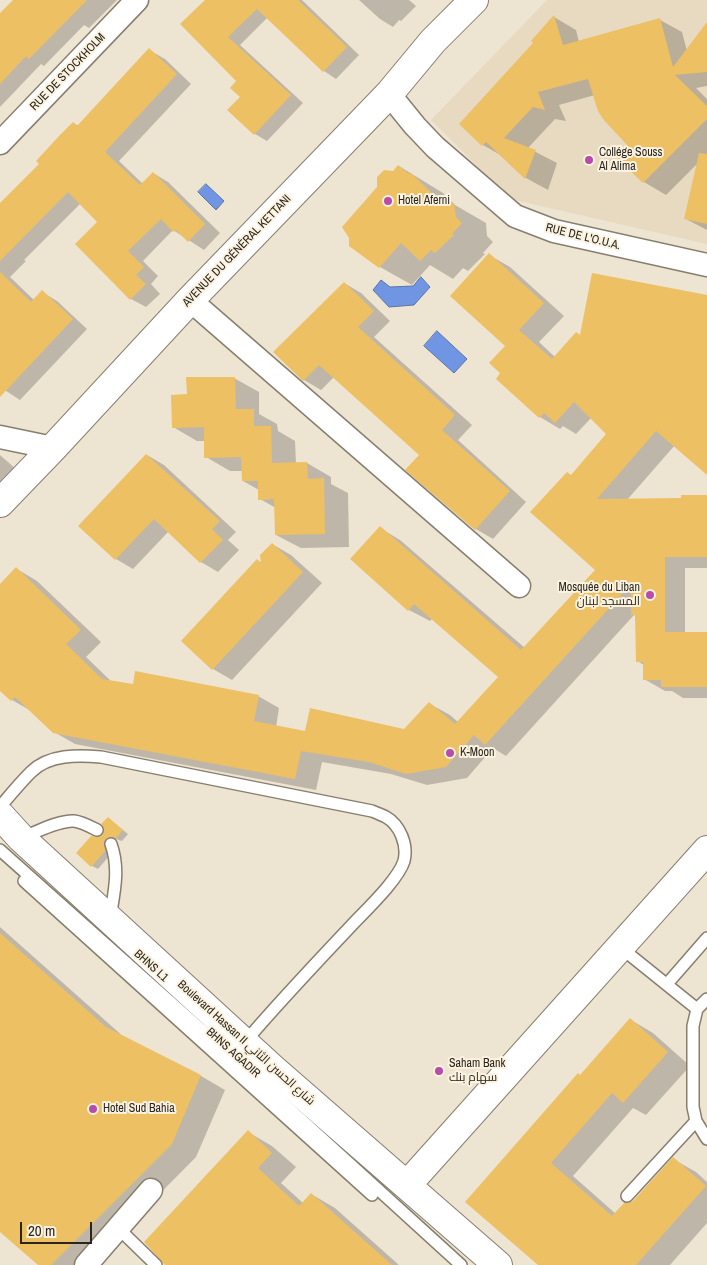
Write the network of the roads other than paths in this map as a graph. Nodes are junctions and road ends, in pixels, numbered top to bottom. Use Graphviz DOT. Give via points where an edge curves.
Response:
graph roads {
  1 [pos="137,0"];
  2 [pos="474,0"];
  3 [pos="389,94"];
  4 [pos="0,143"];
  5 [pos="707,265"];
  6 [pos="190,300"];
  7 [pos="0,437"];
  8 [pos="53,448"];
  9 [pos="0,503"];
  10 [pos="519,586"];
  11 [pos="0,807"];
  12 [pos="0,815"];
  13 [pos="96,830"];
  14 [pos="10,844"];
  15 [pos="111,844"];
  16 [pos="707,850"];
  17 [pos="0,860"];
  18 [pos="110,920"];
  19 [pos="707,938"];
  20 [pos="620,947"];
  21 [pos="667,984"];
  22 [pos="707,999"];
  23 [pos="697,1009"];
  24 [pos="245,1042"];
  25 [pos="696,1121"];
  26 [pos="707,1139"];
  27 [pos="407,1185"];
  28 [pos="151,1190"];
  29 [pos="627,1196"];
  30 [pos="117,1227"];
  31 [pos="86,1265"];
  32 [pos="156,1265"];
  33 [pos="450,1265"];
  34 [pos="460,1265"];
  35 [pos="498,1265"];
  1 -- 4 [label="street, RUE DE STOCKHOLM"];
  2 -- 3 [label="street, AVENUE DU GÉNÉRAL KETTANI" via="433,41"];
  3 -- 5 [label="street, RUE DE L'O.U.A." via="435,147 515,216 554,231"];
  3 -- 6 [label="street, AVENUE DU GÉNÉRAL KETTANI"];
  6 -- 8 [label="street, AVENUE DU GÉNÉRAL KETTANI"];
  6 -- 10 [label="street"];
  7 -- 8 [label="street"];
  8 -- 9 [label="street, AVENUE DU GÉNÉRAL KETTANI"];
  11 -- 24 [label="lane" via="32,770 48,760 77,755 101,757 372,812 387,818 399,829 405,844 404,860 397,875"];
  12 -- 14 [label="street, Boulevard Hassan II شارع الحسن الثاني"];
  13 -- 14 [label="lane" via="84,823 64,822"];
  14 -- 18 [label="street, Boulevard Hassan II شارع الحسن الثاني"];
  14 -- 34 [label="lane, BHNS L1" via="258,1080"];
  15 -- 18 [label="lane" via="116,876"];
  16 -- 20 [label="street"];
  17 -- 33 [label="lane, BHNS AGADIR"];
  18 -- 24 [label="street, Boulevard Hassan II شارع الحسن الثاني"];
  19 -- 21 [label="lane"];
  20 -- 21 [label="lane"];
  20 -- 27 [label="street"];
  21 -- 23 [label="lane"];
  22 -- 23 [label="lane"];
  23 -- 25 [label="lane" via="693,1026 693,1107"];
  24 -- 27 [label="street, Boulevard Hassan II شارع الحسن الثاني"];
  25 -- 26 [label="lane"];
  25 -- 29 [label="lane"];
  27 -- 35 [label="street, Boulevard Hassan II شارع الحسن الثاني"];
  28 -- 30 [label="street"];
  30 -- 31 [label="street"];
  30 -- 32 [label="lane"];
}
